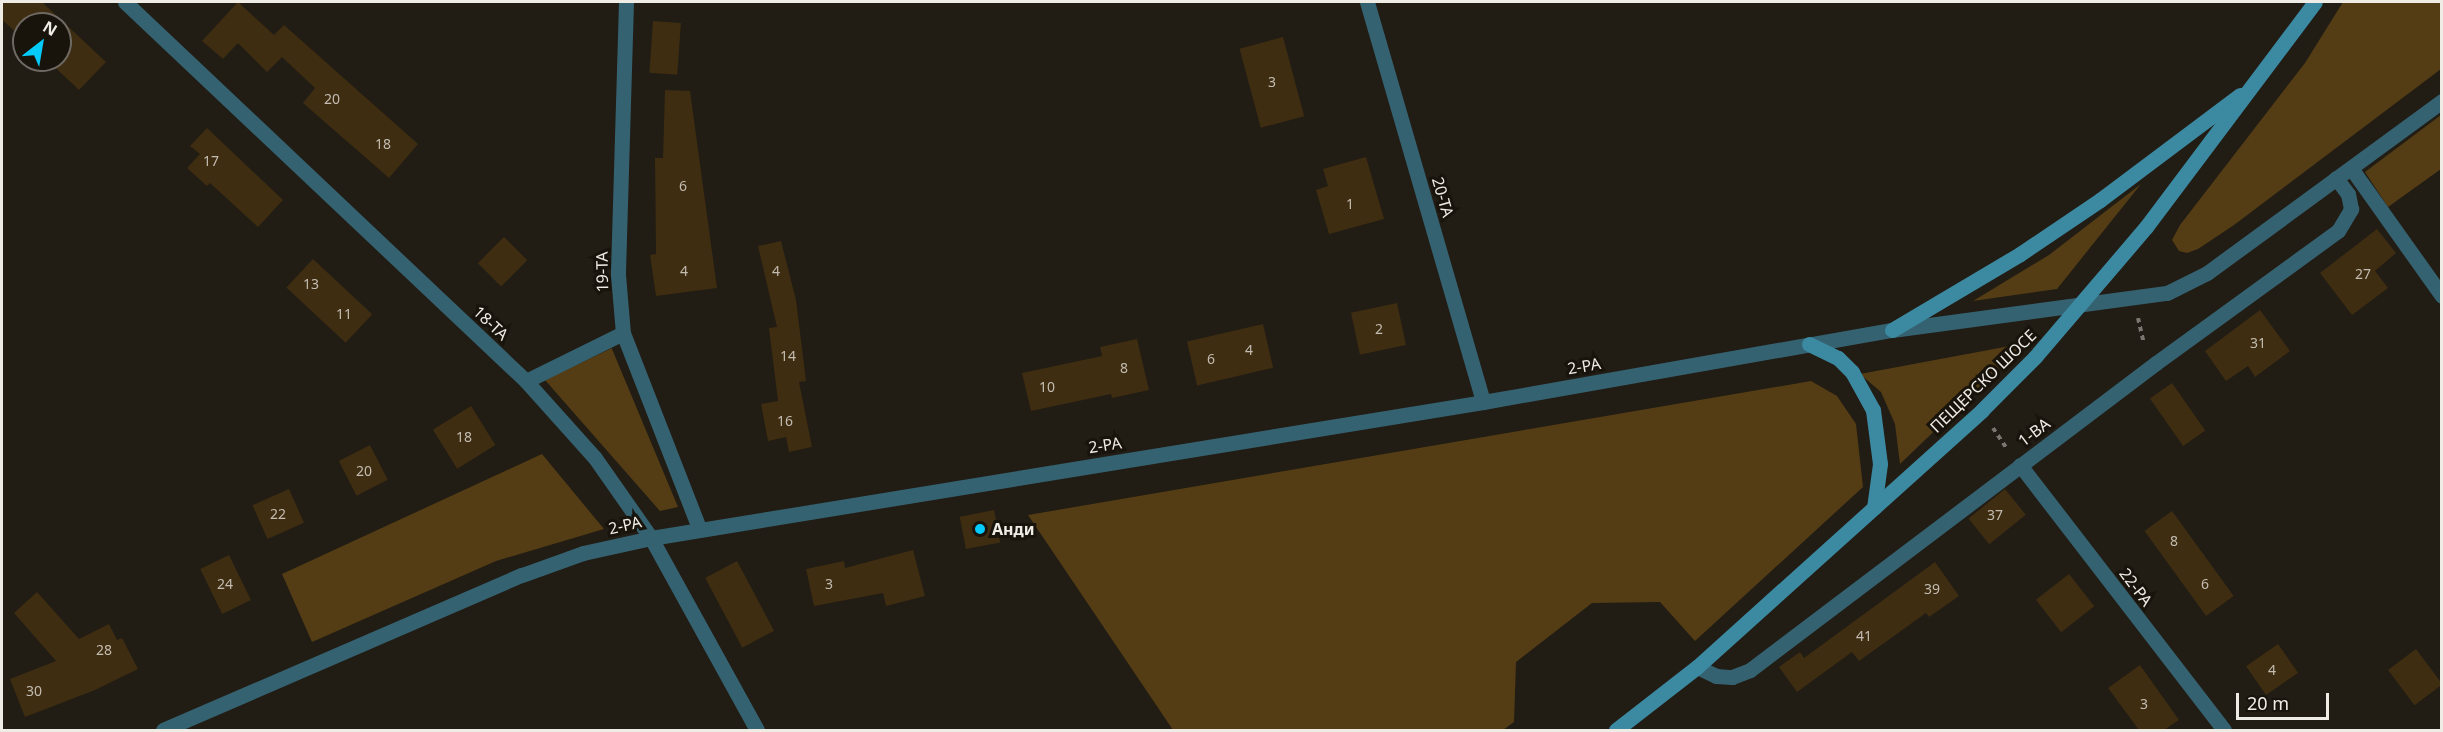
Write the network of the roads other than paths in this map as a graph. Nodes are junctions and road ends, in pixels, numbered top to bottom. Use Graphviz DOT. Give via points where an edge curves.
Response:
graph roads {
  1 [pos="125,2"];
  2 [pos="626,2"];
  3 [pos="1367,2"];
  4 [pos="2315,2"];
  5 [pos="2257,82"];
  6 [pos="2442,101"];
  7 [pos="2350,168"];
  8 [pos="2336,178"];
  9 [pos="2442,296"];
  10 [pos="2084,304"];
  11 [pos="1892,330"];
  12 [pos="623,333"];
  13 [pos="1809,344"];
  14 [pos="526,381"];
  15 [pos="1483,402"];
  16 [pos="2020,465"];
  17 [pos="1874,508"];
  18 [pos="699,528"];
  19 [pos="651,538"];
  20 [pos="1698,667"];
  21 [pos="163,730"];
  22 [pos="757,730"];
  23 [pos="1616,730"];
  24 [pos="2224,730"];
  1 -- 14 [label="street, 18-ТА"];
  2 -- 12 [label="street, 19-ТА" via="618,275"];
  3 -- 15 [label="street, 20-ТА"];
  4 -- 5 [label="main road, ПЕЩЕРСКО ШОСЕ"];
  5 -- 10 [label="main road, ПЕЩЕРСКО ШОСЕ"];
  5 -- 11 [label="main road" via="2092,206"];
  6 -- 7 [label="street, 2-РА"];
  7 -- 8 [label="street, 2-РА"];
  7 -- 9 [label="street"];
  8 -- 10 [label="street, 2-РА" via="2188,285 2136,300"];
  8 -- 16 [label="street, 1-ВА" via="2348,194 2351,209 2338,231"];
  10 -- 11 [label="street, 2-РА"];
  10 -- 17 [label="main road, ПЕЩЕРСКО ШОСЕ" via="1982,410"];
  11 -- 13 [label="street, 2-РА"];
  12 -- 14 [label="street"];
  12 -- 18 [label="street, 19-ТА"];
  13 -- 15 [label="street, 2-РА"];
  13 -- 17 [label="main road" via="1838,358 1852,372 1873,410 1880,464"];
  14 -- 19 [label="street, 18-ТА" via="595,458"];
  15 -- 18 [label="street, 2-РА"];
  16 -- 20 [label="street, 1-ВА" via="1750,670 1732,677 1716,676"];
  16 -- 24 [label="street, 22-РА"];
  17 -- 20 [label="main road, ПЕЩЕРСКО ШОСЕ"];
  18 -- 19 [label="street, 2-РА"];
  19 -- 21 [label="street, 2-РА" via="583,553 522,575"];
  19 -- 22 [label="street, 18-ТА"];
  20 -- 23 [label="main road, ПЕЩЕРСКО ШОСЕ"];
}
